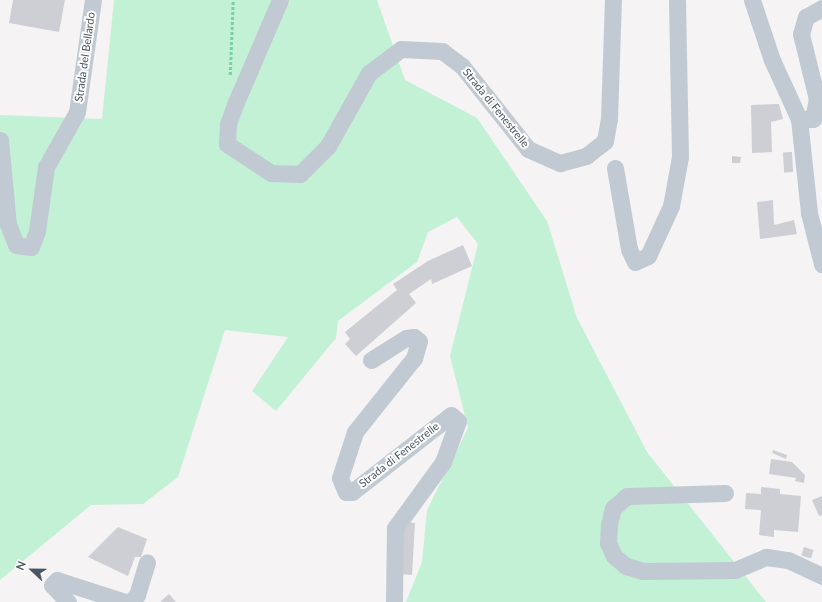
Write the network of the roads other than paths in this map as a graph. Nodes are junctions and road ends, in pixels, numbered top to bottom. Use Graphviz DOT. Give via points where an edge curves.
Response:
graph roads {
  1 [pos="93,0"];
  2 [pos="280,0"];
  3 [pos="612,0"];
  4 [pos="677,0"];
  5 [pos="752,0"];
  6 [pos="822,8"];
  7 [pos="799,119"];
  8 [pos="0,140"];
  9 [pos="615,168"];
  10 [pos="822,264"];
  11 [pos="371,360"];
  12 [pos="724,493"];
  13 [pos="147,562"];
  14 [pos="822,576"];
  15 [pos="68,602"];
  16 [pos="125,602"];
  17 [pos="130,602"];
  18 [pos="394,602"];
  1 -- 8 [label="street, Strada del Bellardo" via="77,112 46,167 38,231 31,247 16,245 8,224"];
  2 -- 3 [label="street, Strada di Fenestrelle" via="236,102 228,124 227,144 271,173 300,174 328,146 369,73 401,49 442,51 462,66 528,149 560,163 586,156 604,141 609,119"];
  4 -- 9 [label="street" via="680,157 670,206 648,256 635,262 629,249"];
  5 -- 7 [label="street" via="772,60"];
  6 -- 7 [label="street" via="806,17 801,34 817,99 813,119"];
  7 -- 10 [label="street" via="809,213"];
  11 -- 18 [label="street, Strada di Fenestrelle" via="406,338 414,336 419,341 414,358 355,432 340,478 346,492 352,492 451,415 458,421 443,462 395,528"];
  12 -- 14 [label="street" via="626,496 613,508 609,524 608,543 614,556 626,566 643,571 735,570 766,557 788,560"];
  13 -- 17 [label="street" via="137,595"];
  15 -- 16 [label="street" via="52,585 57,580"];
}
